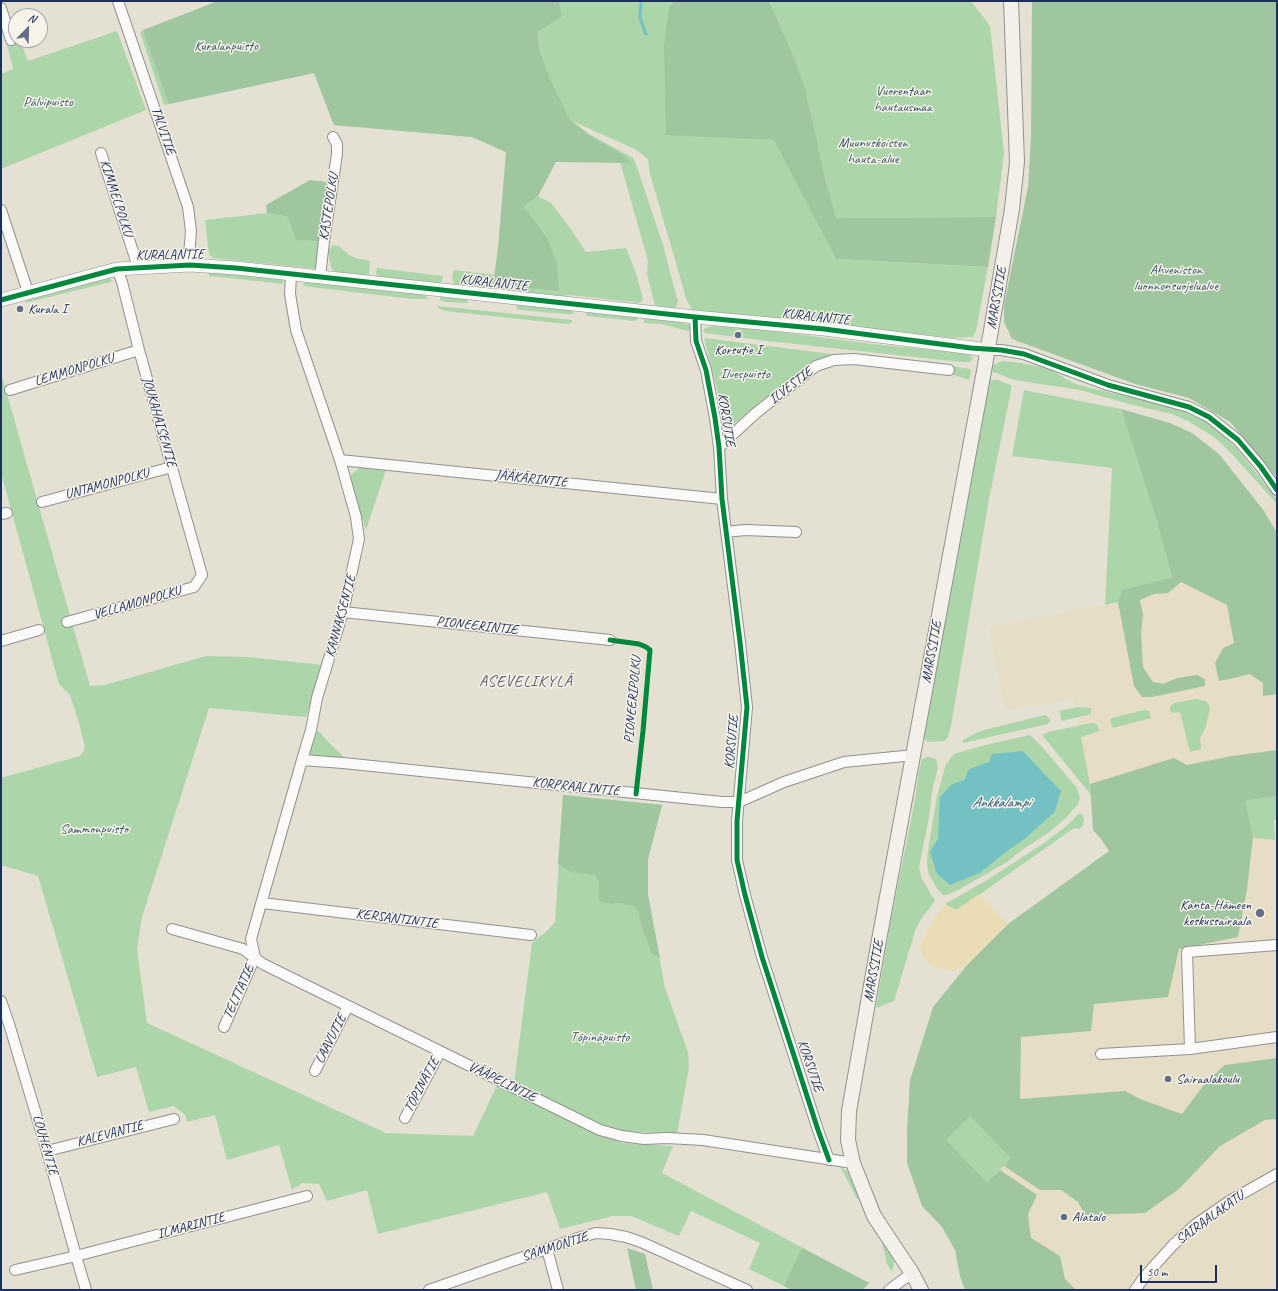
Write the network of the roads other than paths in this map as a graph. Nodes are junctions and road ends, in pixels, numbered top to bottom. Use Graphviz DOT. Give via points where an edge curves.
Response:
graph roads {
  1 [pos="7,1"];
  2 [pos="118,1"];
  3 [pos="1011,1"];
  4 [pos="1,3"];
  5 [pos="1,8"];
  6 [pos="8,30"];
  7 [pos="334,137"];
  8 [pos="102,153"];
  9 [pos="1,210"];
  10 [pos="190,265"];
  11 [pos="138,267"];
  12 [pos="117,269"];
  13 [pos="291,274"];
  14 [pos="320,277"];
  15 [pos="28,292"];
  16 [pos="1,300"];
  17 [pos="695,317"];
  18 [pos="139,350"];
  19 [pos="988,350"];
  20 [pos="949,370"];
  21 [pos="10,390"];
  22 [pos="719,447"];
  23 [pos="340,460"];
  24 [pos="172,467"];
  25 [pos="1277,490"];
  26 [pos="722,499"];
  27 [pos="42,502"];
  28 [pos="726,532"];
  29 [pos="796,532"];
  30 [pos="202,575"];
  31 [pos="344,612"];
  32 [pos="67,622"];
  33 [pos="39,630"];
  34 [pos="610,640"];
  35 [pos="1,641"];
  36 [pos="914,756"];
  37 [pos="302,760"];
  38 [pos="739,802"];
  39 [pos="262,903"];
  40 [pos="172,929"];
  41 [pos="531,934"];
  42 [pos="1277,945"];
  43 [pos="255,957"];
  44 [pos="1,1001"];
  45 [pos="348,1006"];
  46 [pos="5,1026"];
  47 [pos="224,1027"];
  48 [pos="1277,1037"];
  49 [pos="1190,1048"];
  50 [pos="440,1052"];
  51 [pos="1101,1054"];
  52 [pos="315,1071"];
  53 [pos="405,1118"];
  54 [pos="174,1119"];
  55 [pos="48,1151"];
  56 [pos="829,1160"];
  57 [pos="852,1163"];
  58 [pos="1277,1174"];
  59 [pos="307,1196"];
  60 [pos="546,1249"];
  61 [pos="76,1256"];
  62 [pos="15,1270"];
  63 [pos="912,1273"];
  64 [pos="921,1288"];
  65 [pos="86,1290"];
  66 [pos="429,1290"];
  67 [pos="558,1290"];
  68 [pos="747,1290"];
  69 [pos="889,1290"];
  70 [pos="1135,1290"];
  1 -- 4 [label="street"];
  2 -- 10 [label="street, TALVITIE" via="188,207 191,231"];
  3 -- 19 [label="main road, MARSSITIE" via="1017,162 1012,209"];
  5 -- 6 [label="street"];
  7 -- 14 [label="street, KASTEPOLKU" via="337,154"];
  8 -- 11 [label="street, KIMMELPOLKU"];
  9 -- 15 [label="street"];
  10 -- 11 [label="street, KURALANTIE"];
  10 -- 13 [label="street, KURALANTIE"];
  11 -- 12 [label="street, KURALANTIE"];
  12 -- 15 [label="street, KURALANTIE"];
  12 -- 18 [label="street, JOUKAHAISENTIE"];
  13 -- 14 [label="street, KURALANTIE"];
  13 -- 23 [label="street, KANNAKSENTIE" via="290,294 296,330"];
  14 -- 17 [label="street, KURALANTIE"];
  15 -- 16 [label="street, KURALANTIE"];
  17 -- 19 [label="street, KURALANTIE"];
  17 -- 22 [label="street, KORSUTIE" via="696,341 706,370"];
  18 -- 21 [label="street, LEMMONPOLKU"];
  18 -- 24 [label="street, JOUKAHAISENTIE"];
  19 -- 25 [label="street" via="1024,354 1108,385 1189,407 1210,418 1238,440"];
  19 -- 36 [label="main road, MARSSITIE"];
  20 -- 22 [label="street, ILVESTIE" via="854,359 834,360 816,366"];
  22 -- 26 [label="street, KORSUTIE"];
  23 -- 26 [label="street, JÄÄKÄRINTIE"];
  23 -- 31 [label="street, KANNAKSENTIE" via="356,517 359,539"];
  24 -- 27 [label="street, UNTAMONPOLKU"];
  24 -- 30 [label="street, JOUKAHAISENTIE"];
  26 -- 28 [label="street, KORSUTIE"];
  28 -- 29 [label="street"];
  28 -- 38 [label="street, KORSUTIE" via="747,707"];
  30 -- 32 [label="street, VELLAMONPOLKU" via="194,587"];
  31 -- 34 [label="street, PIONEERINTIE"];
  31 -- 37 [label="street, KANNAKSENTIE" via="317,698"];
  33 -- 35 [label="street"];
  36 -- 38 [label="street, KORPRAALINTIE" via="844,762 784,782"];
  36 -- 57 [label="main road, MARSSITIE" via="849,1111 848,1140"];
  37 -- 38 [label="street, KORPRAALINTIE"];
  37 -- 39 [label="street, KANNAKSENTIE"];
  38 -- 56 [label="street, KORSUTIE" via="736,821 737,860 745,895 762,957"];
  39 -- 41 [label="street, KERSANTINTIE"];
  39 -- 43 [label="street, KANNAKSENTIE" via="251,939"];
  40 -- 43 [label="street, VÄÄPELINTIE" via="243,949"];
  42 -- 49 [label="street" via="1186,952"];
  43 -- 45 [label="street, VÄÄPELINTIE" via="263,964"];
  43 -- 47 [label="street, TELTTATIE"];
  44 -- 46 [label="street, LOUHENTIE"];
  45 -- 50 [label="street, VÄÄPELINTIE"];
  45 -- 52 [label="street, LAAVUTIE"];
  46 -- 55 [label="street, LOUHENTIE"];
  48 -- 49 [label="street"];
  49 -- 51 [label="street"];
  50 -- 53 [label="street, TÖPINÄTIE"];
  50 -- 56 [label="street, VÄÄPELINTIE" via="600,1130 644,1139 703,1140"];
  54 -- 55 [label="street, KALEVANTIE"];
  55 -- 61 [label="street, LOUHENTIE"];
  56 -- 57 [label="street, VÄÄPELINTIE"];
  57 -- 63 [label="main road, MARSSITIE" via="874,1216"];
  58 -- 70 [label="street, SAIRAALAKATU" via="1231,1200 1196,1224 1173,1245"];
  59 -- 61 [label="street, ILMARINTIE"];
  60 -- 66 [label="street, SAMMONTIE"];
  60 -- 67 [label="street"];
  60 -- 68 [label="street, SAMMONTIE" via="596,1233 626,1237"];
  61 -- 62 [label="street, ILMARINTIE"];
  61 -- 65 [label="street, LOUHENTIE"];
  63 -- 64 [label="main road, MARSSITIE"];
  63 -- 69 [label="street"];
}
